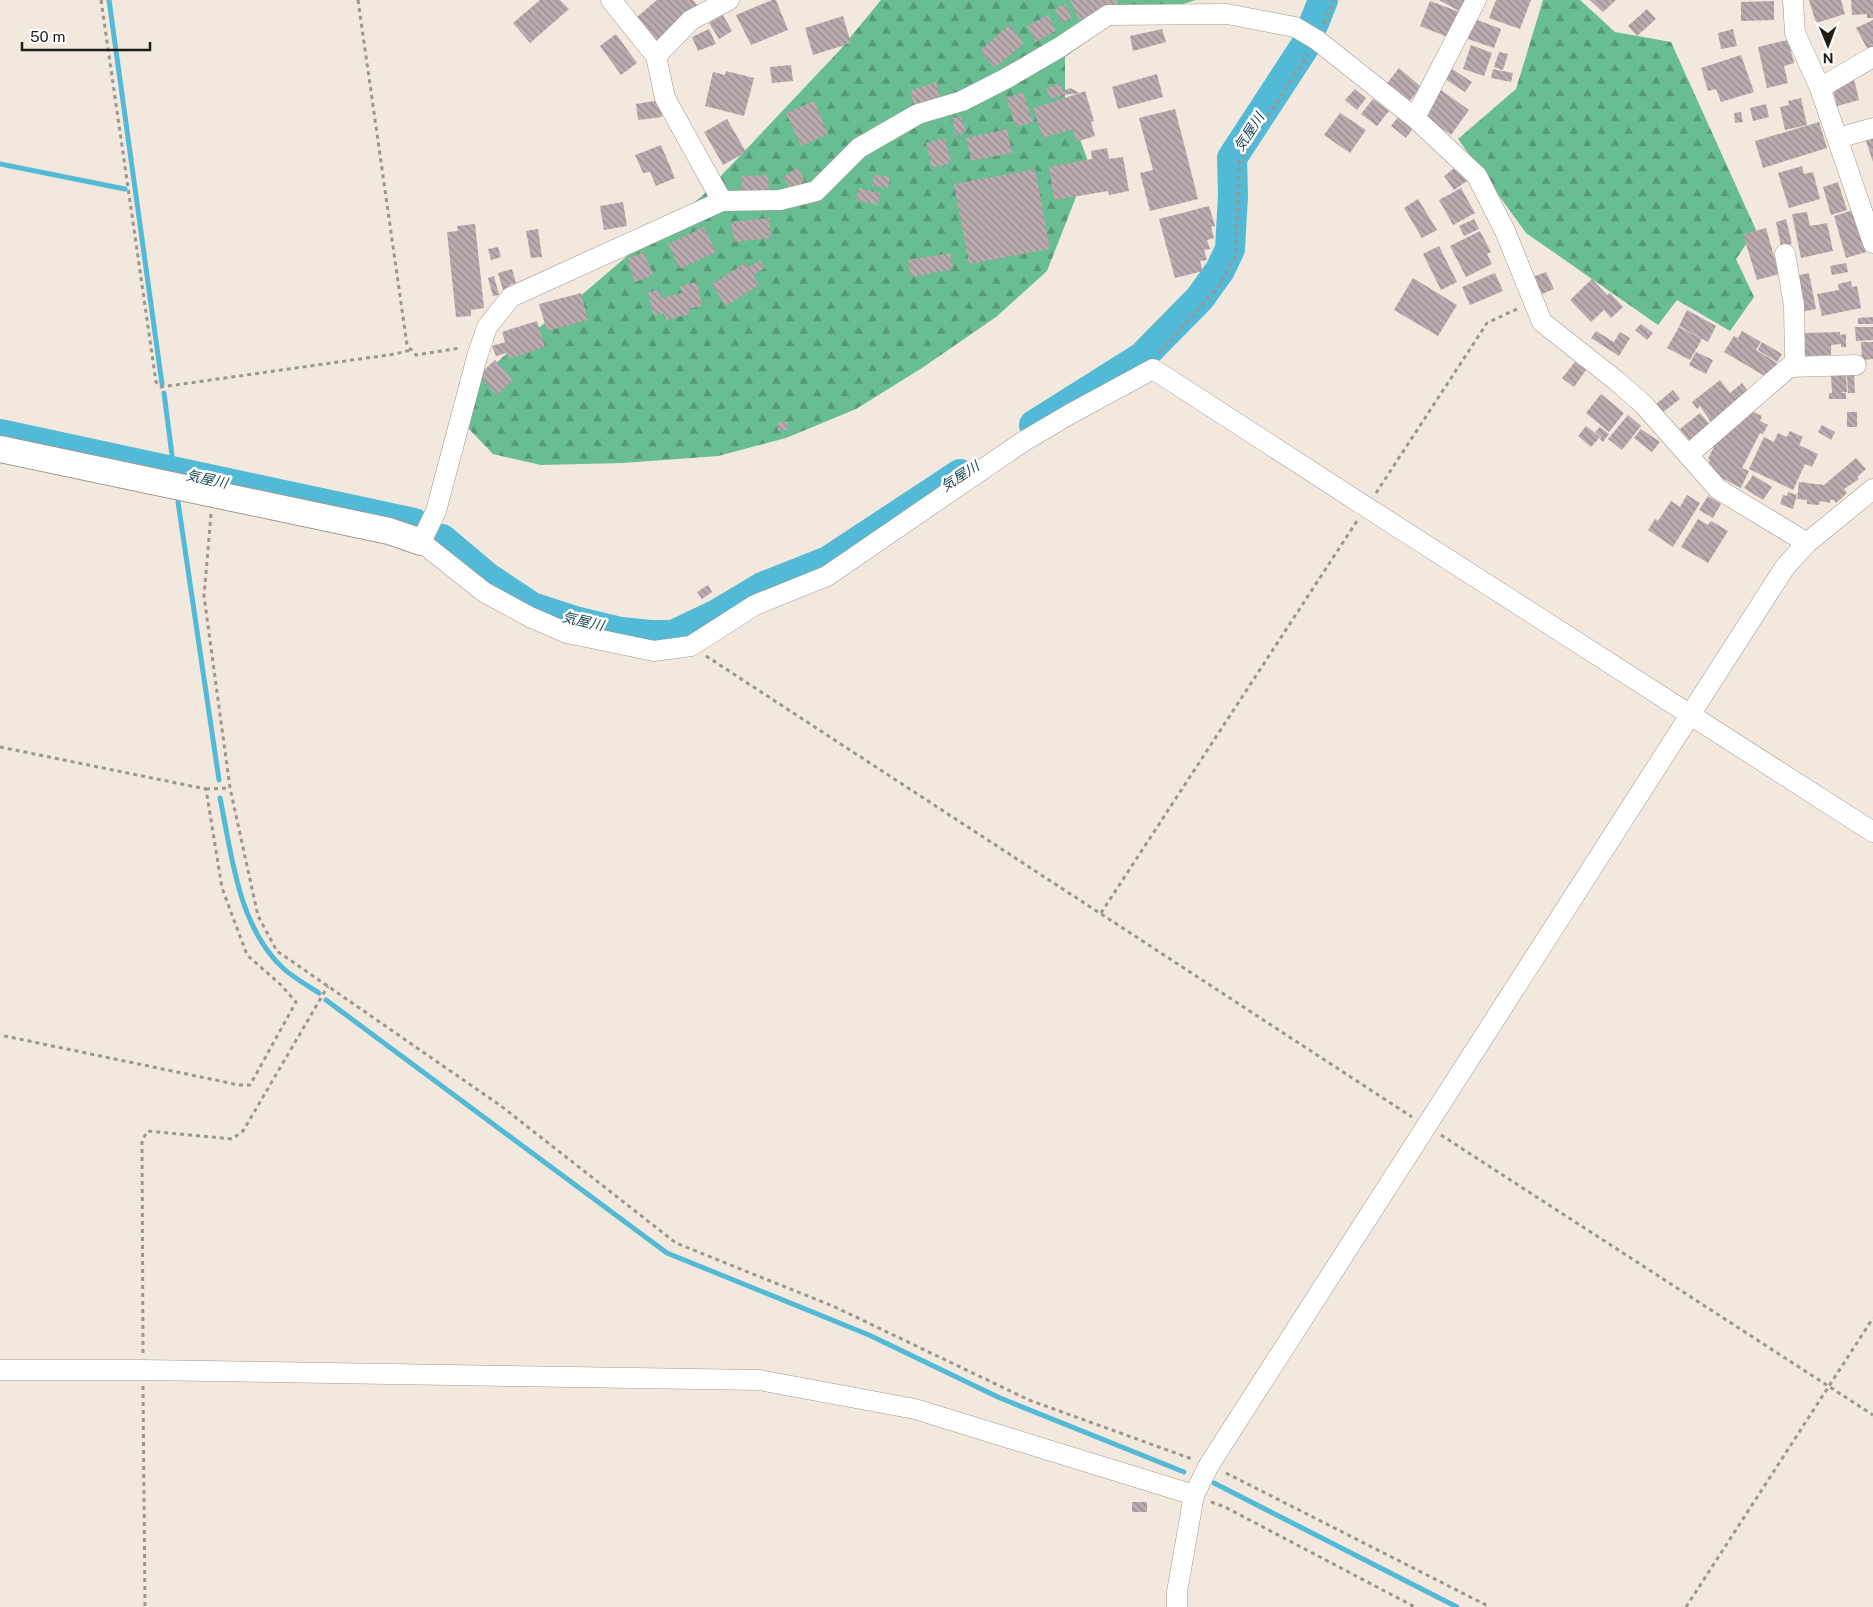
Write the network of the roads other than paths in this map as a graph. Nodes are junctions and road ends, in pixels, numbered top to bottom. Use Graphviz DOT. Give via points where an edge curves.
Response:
graph roads {
  1 [pos="611,0"];
  2 [pos="729,0"];
  3 [pos="1476,0"];
  4 [pos="1793,0"];
  5 [pos="656,56"];
  6 [pos="1873,57"];
  7 [pos="1820,88"];
  8 [pos="1415,118"];
  9 [pos="1873,128"];
  10 [pos="1838,138"];
  11 [pos="722,201"];
  12 [pos="1873,243"];
  13 [pos="1785,254"];
  14 [pos="1856,365"];
  15 [pos="1790,367"];
  16 [pos="0,449"];
  17 [pos="1688,455"];
  18 [pos="1873,489"];
  19 [pos="421,542"];
  20 [pos="1807,543"];
  21 [pos="1690,713"];
  22 [pos="1873,832"];
  23 [pos="0,1370"];
  24 [pos="1194,1495"];
  25 [pos="1177,1607"];
  1 -- 5 [label="street"];
  2 -- 5 [label="street" via="691,20"];
  3 -- 8 [label="street"];
  4 -- 7 [label="street" via="1796,33"];
  5 -- 11 [label="street" via="665,98"];
  6 -- 7 [label="street"];
  7 -- 10 [label="street"];
  8 -- 11 [label="street" via="1317,40 1295,27 1227,14 1108,16 1008,78 962,101 918,114 859,148 816,191 780,200"];
  8 -- 17 [label="street" via="1477,176 1505,231 1542,322 1644,405"];
  9 -- 10 [label="street"];
  10 -- 12 [label="street"];
  11 -- 19 [label="street" via="511,297 487,327 436,511"];
  13 -- 15 [label="street" via="1794,305 1795,362"];
  14 -- 15 [label="street"];
  15 -- 17 [label="street"];
  16 -- 19 [label="street" via="389,531"];
  17 -- 20 [label="street" via="1718,489"];
  18 -- 20 [label="street"];
  19 -- 21 [label="street" via="484,592 567,633 654,651 691,646 756,605 827,576 1021,444 1153,369"];
  20 -- 21 [label="street" via="1785,567"];
  21 -- 22 [label="street"];
  21 -- 24 [label="street" via="1209,1465"];
  23 -- 24 [label="street" via="758,1380 915,1409"];
  24 -- 25 [label="street"];
}
